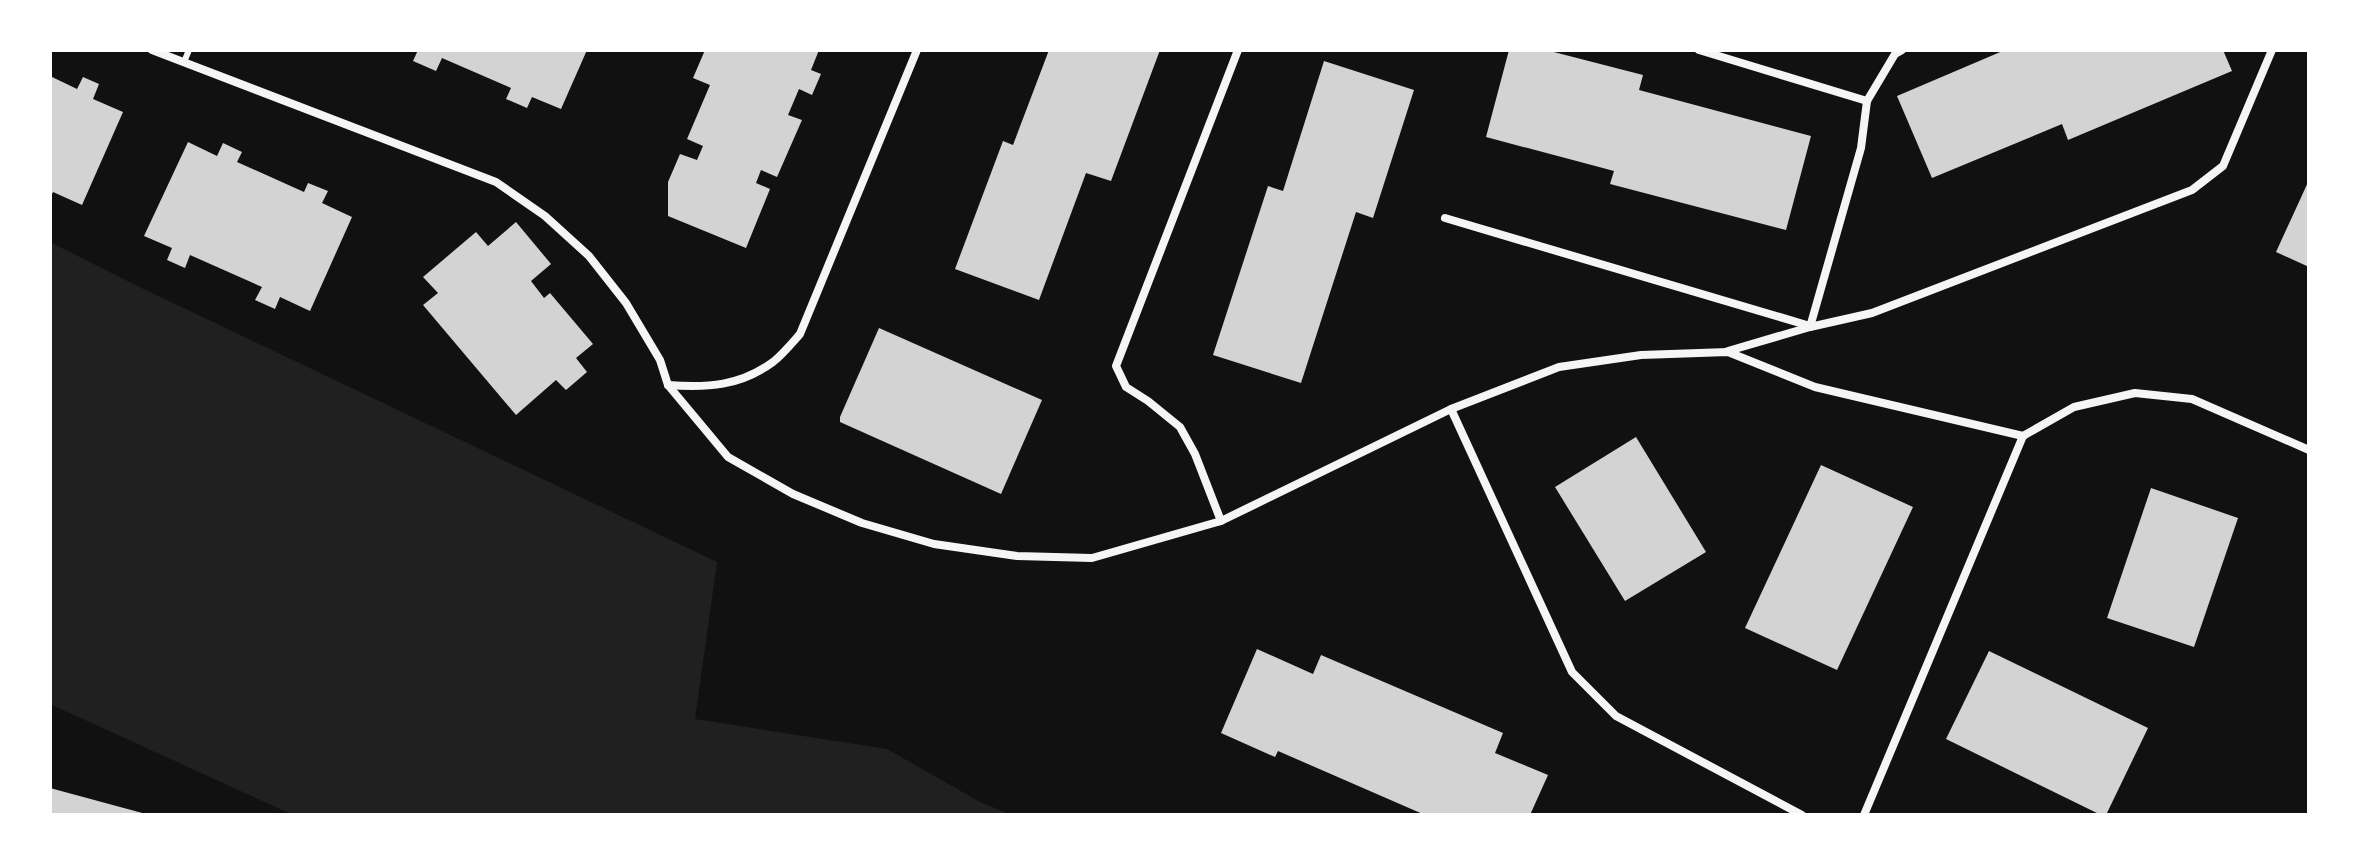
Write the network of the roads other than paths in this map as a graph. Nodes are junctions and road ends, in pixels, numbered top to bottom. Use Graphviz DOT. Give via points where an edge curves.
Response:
graph roads {
  1 [pos="152,50"];
  2 [pos="189,50"];
  3 [pos="917,50"];
  4 [pos="1238,50"];
  5 [pos="1699,50"];
  6 [pos="1902,50"];
  7 [pos="2272,50"];
  8 [pos="184,62"];
  9 [pos="1867,101"];
  10 [pos="1445,218"];
  11 [pos="1810,327"];
  12 [pos="1728,352"];
  13 [pos="668,385"];
  14 [pos="1451,409"];
  15 [pos="2023,436"];
  16 [pos="2309,450"];
  17 [pos="1221,521"];
  18 [pos="1802,815"];
  19 [pos="1864,815"];
  1 -- 8 [label="street"];
  2 -- 8 [label="lane"];
  3 -- 13 [label="street" via="800,334 774,361 738,381"];
  4 -- 17 [label="street" via="1116,366 1126,387 1180,427"];
  5 -- 9 [label="street"];
  6 -- 9 [label="street"];
  7 -- 11 [label="street" via="2223,166 2192,190 1872,313"];
  8 -- 13 [label="street" via="496,182 589,256 626,303 660,360"];
  9 -- 11 [label="street" via="1861,148"];
  10 -- 11 [label="street"];
  11 -- 12 [label="street"];
  12 -- 14 [label="street" via="1641,355 1559,367"];
  12 -- 15 [label="street" via="1815,387"];
  13 -- 17 [label="street" via="728,457 793,494 862,523 934,544 1017,556 1092,558"];
  14 -- 17 [label="street"];
  14 -- 18 [label="street" via="1572,672 1616,716"];
  15 -- 16 [label="street" via="2074,407 2135,393 2192,399"];
  15 -- 19 [label="street"];
}
